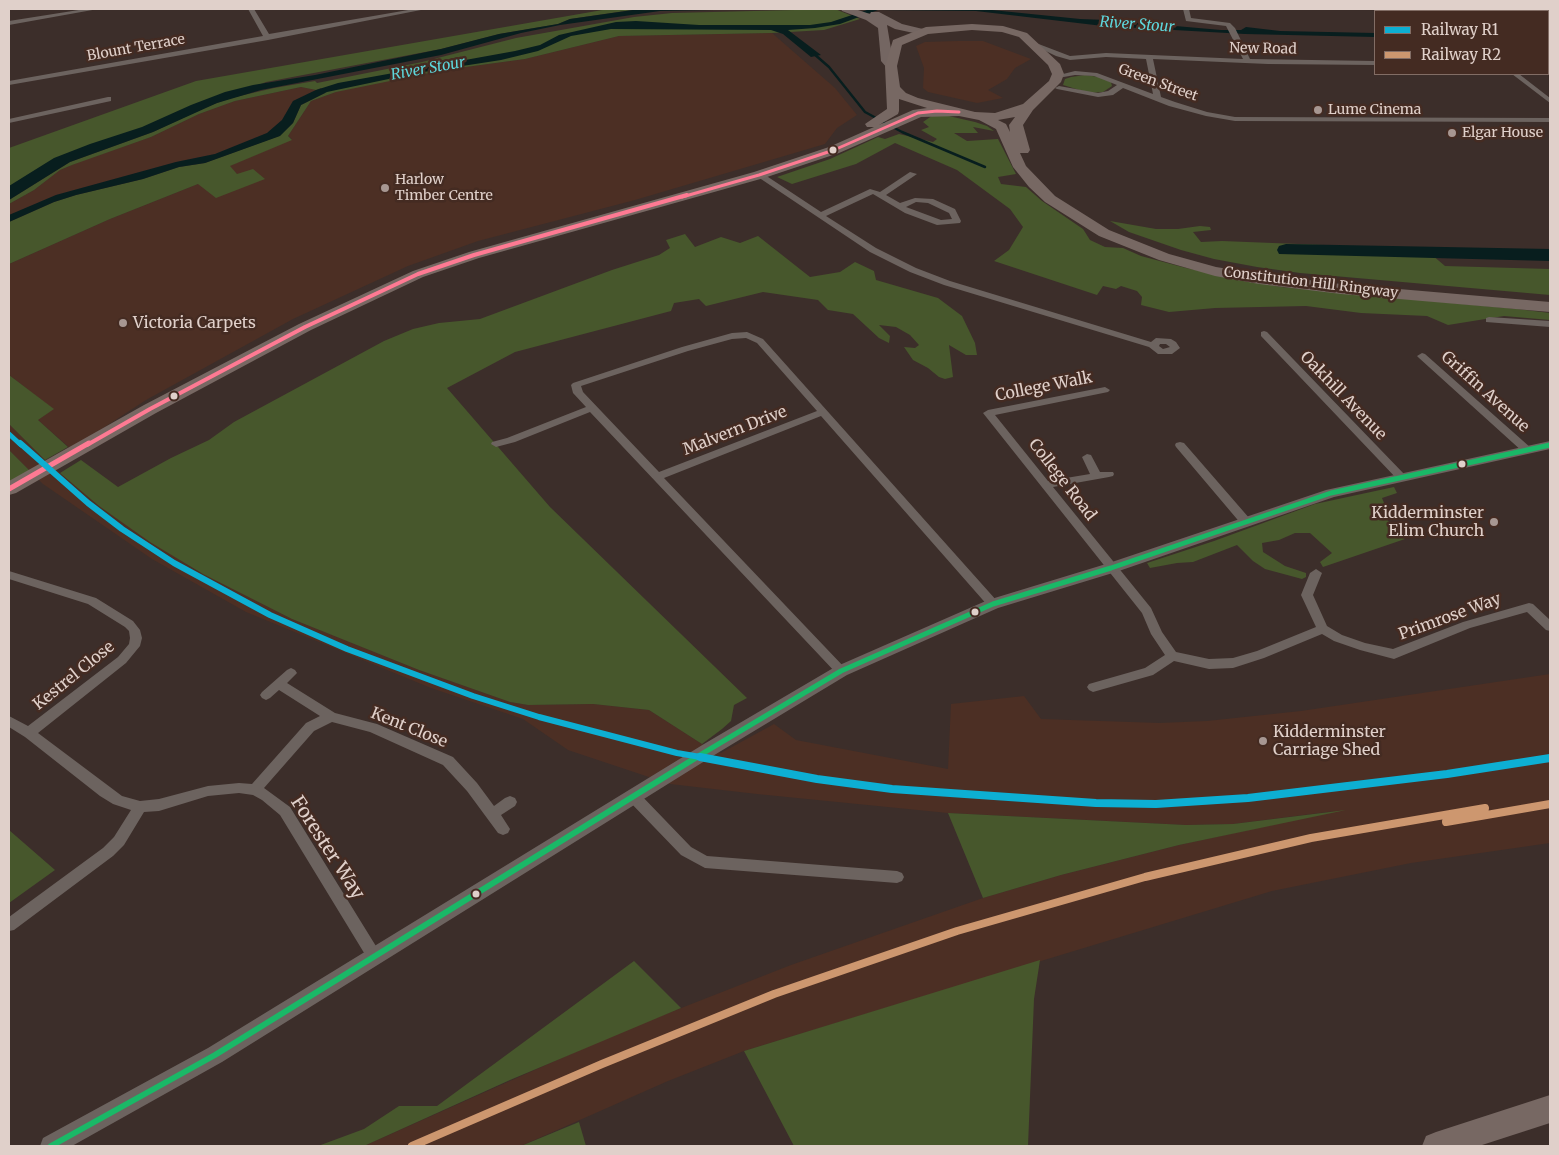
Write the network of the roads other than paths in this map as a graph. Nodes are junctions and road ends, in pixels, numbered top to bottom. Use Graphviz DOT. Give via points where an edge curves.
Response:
graph roads {
  1 [pos="95,9"];
  2 [pos="251,9"];
  3 [pos="423,9"];
  4 [pos="846,9"];
  5 [pos="1186,9"];
  6 [pos="865,12"];
  7 [pos="9,23"];
  8 [pos="922,32"];
  9 [pos="268,38"];
  10 [pos="1034,44"];
  11 [pos="1149,57"];
  12 [pos="1247,61"];
  13 [pos="1374,63"];
  14 [pos="891,66"];
  15 [pos="1516,75"];
  16 [pos="1058,82"];
  17 [pos="9,83"];
  18 [pos="1124,84"];
  19 [pos="893,87"];
  20 [pos="1157,97"];
  21 [pos="108,99"];
  22 [pos="1550,101"];
  23 [pos="1028,107"];
  24 [pos="959,112"];
  25 [pos="980,116"];
  26 [pos="892,119"];
  27 [pos="1550,120"];
  28 [pos="9,121"];
  29 [pos="844,141"];
  30 [pos="913,174"];
  31 [pos="759,175"];
  32 [pos="722,180"];
  33 [pos="880,195"];
  34 [pos="901,206"];
  35 [pos="821,215"];
  36 [pos="1550,299"];
  37 [pos="1550,307"];
  38 [pos="1489,320"];
  39 [pos="1550,324"];
  40 [pos="1264,334"];
  41 [pos="1154,345"];
  42 [pos="1422,356"];
  43 [pos="1105,390"];
  44 [pos="592,408"];
  45 [pos="823,412"];
  46 [pos="988,413"];
  47 [pos="496,444"];
  48 [pos="1550,444"];
  49 [pos="1180,445"];
  50 [pos="1527,450"];
  51 [pos="1087,457"];
  52 [pos="1109,474"];
  53 [pos="1096,475"];
  54 [pos="657,477"];
  55 [pos="1401,478"];
  56 [pos="1046,485"];
  57 [pos="9,489"];
  58 [pos="1246,522"];
  59 [pos="1110,568"];
  60 [pos="1316,574"];
  61 [pos="9,575"];
  62 [pos="993,604"];
  63 [pos="1550,627"];
  64 [pos="1323,629"];
  65 [pos="1172,656"];
  66 [pos="841,672"];
  67 [pos="291,673"];
  68 [pos="279,684"];
  69 [pos="1093,687"];
  70 [pos="266,695"];
  71 [pos="331,718"];
  72 [pos="9,721"];
  73 [pos="28,733"];
  74 [pos="255,790"];
  75 [pos="634,796"];
  76 [pos="510,802"];
  77 [pos="140,807"];
  78 [pos="492,814"];
  79 [pos="503,829"];
  80 [pos="897,877"];
  81 [pos="9,925"];
  82 [pos="374,956"];
  83 [pos="1550,1109"];
  84 [pos="51,1146"];
  85 [pos="1436,1146"];
  1 -- 7 [label="street"];
  2 -- 9 [label="street"];
  3 -- 9 [label="street, Blount Terrace"];
  4 -- 6 [label="main road"];
  5 -- 12 [label="street" via="1188,20 1228,24"];
  6 -- 8 [label="main road" via="885,18 899,27"];
  6 -- 14 [label="main road" via="884,29 887,61"];
  8 -- 10 [label="highway" via="991,28 1021,34"];
  8 -- 14 [label="highway" via="898,43"];
  9 -- 17 [label="street, Blount Terrace"];
  10 -- 11 [label="street, Green Street" via="1068,58 1106,55"];
  10 -- 16 [label="highway" via="1054,64"];
  11 -- 12 [label="street, New Road"];
  11 -- 20 [label="street"];
  12 -- 13 [label="street, New Road"];
  14 -- 19 [label="highway"];
  15 -- 22 [label="street"];
  16 -- 18 [label="street, Green Street" via="1075,73 1088,73"];
  16 -- 18 [label="street" via="1098,95 1110,93"];
  16 -- 23 [label="highway"];
  18 -- 20 [label="street, Green Street"];
  19 -- 24 [label="highway" via="910,100"];
  19 -- 26 [label="highway"];
  20 -- 27 [label="street, Green Street" via="1206,114 1235,119"];
  21 -- 28 [label="street"];
  23 -- 25 [label="highway" via="1006,115"];
  23 -- 36 [label="highway, Constitution Hill Ringway" via="1016,129 1024,152 1038,173 1058,194 1085,212 1154,245 1209,261 1271,272"];
  24 -- 25 [label="highway"];
  24 -- 26 [label="highway" via="922,112"];
  25 -- 37 [label="highway, Constitution Hill Ringway" via="1001,127 1020,168 1050,199 1104,233 1164,257 1215,271 1267,280"];
  26 -- 29 [label="highway"];
  29 -- 31 [label="highway"];
  29 -- 32 [label="highway" via="825,144"];
  30 -- 33 [label="street"];
  31 -- 32 [label="highway"];
  31 -- 35 [label="street"];
  32 -- 57 [label="highway" via="474,254 418,274 305,327"];
  33 -- 34 [label="street"];
  33 -- 35 [label="street" via="874,191"];
  34 -- 34 [label="street" via="940,223 957,221 952,211 930,201 915,200"];
  35 -- 41 [label="street" via="873,250 926,276"];
  38 -- 39 [label="street"];
  40 -- 55 [label="street, Oakhill Avenue"];
  42 -- 50 [label="street, Griffin Avenue"];
  43 -- 46 [label="street, College Walk"];
  44 -- 45 [label="street" via="578,393 576,385 685,349 747,335 760,342"];
  44 -- 47 [label="street"];
  44 -- 54 [label="street"];
  45 -- 54 [label="street, Malvern Drive"];
  45 -- 62 [label="street"];
  46 -- 56 [label="street, College Road"];
  48 -- 50 [label="street"];
  49 -- 58 [label="street"];
  50 -- 55 [label="street"];
  51 -- 53 [label="street"];
  52 -- 53 [label="street"];
  53 -- 56 [label="street"];
  54 -- 66 [label="street"];
  55 -- 58 [label="street" via="1332,492"];
  56 -- 59 [label="street, College Road"];
  58 -- 59 [label="street"];
  59 -- 62 [label="street"];
  59 -- 65 [label="street" via="1147,610"];
  60 -- 64 [label="street" via="1307,595"];
  61 -- 73 [label="street, Kestrel Close" via="92,601 129,624 136,638 134,646 122,660"];
  62 -- 66 [label="street"];
  63 -- 64 [label="street, Primrose Way" via="1529,607 1467,625 1394,654 1338,638"];
  64 -- 65 [label="street" via="1233,663 1209,664"];
  65 -- 69 [label="street" via="1149,672"];
  66 -- 75 [label="street"];
  67 -- 68 [label="street"];
  68 -- 70 [label="street"];
  68 -- 71 [label="street, Kent Close"];
  71 -- 74 [label="street" via="310,727"];
  71 -- 78 [label="street, Kent Close" via="373,728 448,761"];
  72 -- 73 [label="street"];
  73 -- 77 [label="street" via="104,792"];
  74 -- 77 [label="street, Forester Way" via="222,788"];
  74 -- 82 [label="street, Forester Way" via="285,811"];
  75 -- 80 [label="street" via="686,851 705,862"];
  75 -- 82 [label="street"];
  76 -- 78 [label="street"];
  77 -- 81 [label="street" via="119,842 108,852"];
  78 -- 79 [label="street, Kent Close"];
  82 -- 84 [label="street" via="215,1055"];
  83 -- 85 [label="highway"];
}
